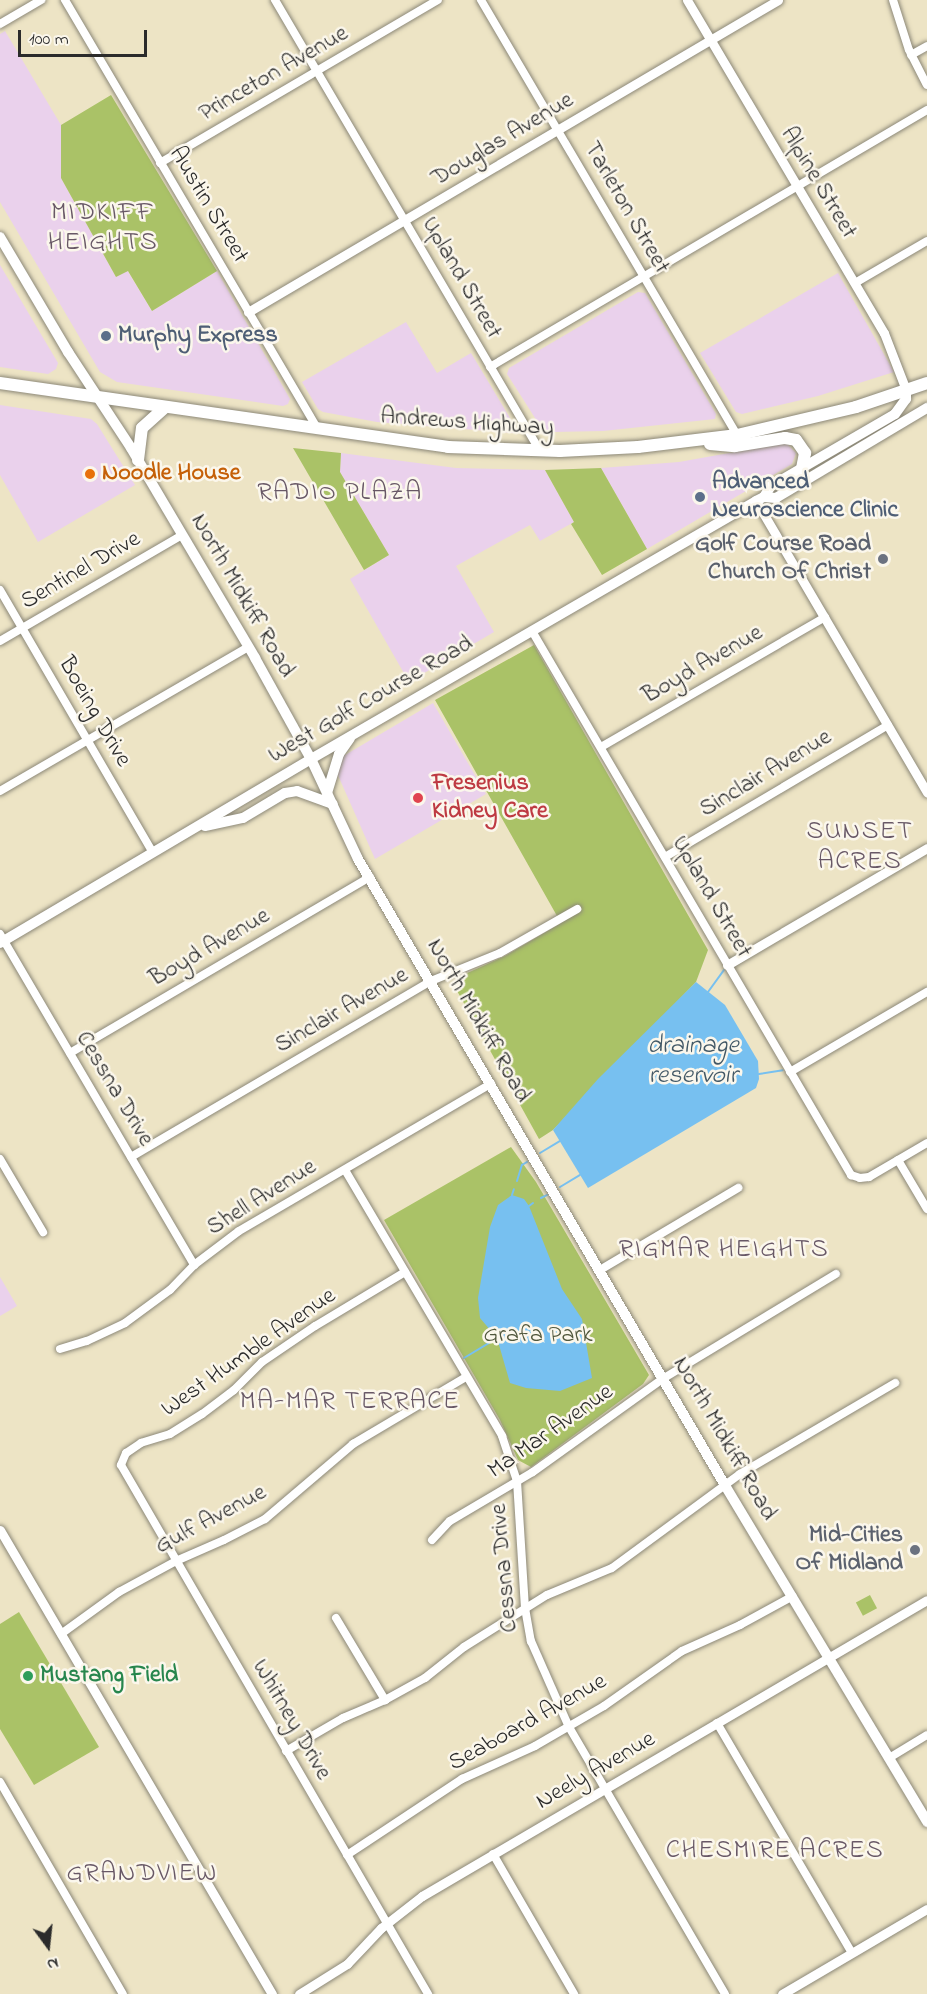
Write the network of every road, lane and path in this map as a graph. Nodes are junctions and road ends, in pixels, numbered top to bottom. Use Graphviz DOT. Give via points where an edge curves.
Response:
graph roads {
  1 [pos="41,0"];
  2 [pos="65,0"];
  3 [pos="275,0"];
  4 [pos="438,0"];
  5 [pos="481,0"];
  6 [pos="687,0"];
  7 [pos="778,0"];
  8 [pos="893,0"];
  9 [pos="0,24"];
  10 [pos="711,40"];
  11 [pos="927,46"];
  12 [pos="911,55"];
  13 [pos="317,72"];
  14 [pos="927,85"];
  15 [pos="927,110"];
  16 [pos="558,130"];
  17 [pos="160,163"];
  18 [pos="797,187"];
  19 [pos="405,220"];
  20 [pos="0,237"];
  21 [pos="927,241"];
  22 [pos="644,277"];
  23 [pos="855,283"];
  24 [pos="248,312"];
  25 [pos="490,367"];
  26 [pos="0,383"];
  27 [pos="927,383"];
  28 [pos="906,390"];
  29 [pos="98,397"];
  30 [pos="165,407"];
  31 [pos="927,408"];
  32 [pos="317,430"];
  33 [pos="737,435"];
  34 [pos="685,442"];
  35 [pos="540,451"];
  36 [pos="138,460"];
  37 [pos="802,469"];
  38 [pos="760,499"];
  39 [pos="182,535"];
  40 [pos="0,590"];
  41 [pos="825,617"];
  42 [pos="22,628"];
  43 [pos="532,631"];
  44 [pos="0,641"];
  45 [pos="248,646"];
  46 [pos="888,725"];
  47 [pos="351,735"];
  48 [pos="87,739"];
  49 [pos="601,747"];
  50 [pos="310,759"];
  51 [pos="0,791"];
  52 [pos="327,792"];
  53 [pos="927,793"];
  54 [pos="333,804"];
  55 [pos="196,827"];
  56 [pos="927,848"];
  57 [pos="153,853"];
  58 [pos="665,857"];
  59 [pos="370,877"];
  60 [pos="577,909"];
  61 [pos="1,939"];
  62 [pos="727,965"];
  63 [pos="430,981"];
  64 [pos="927,992"];
  65 [pos="70,1053"];
  66 [pos="790,1072"];
  67 [pos="491,1084"];
  68 [pos="927,1143"];
  69 [pos="131,1157"];
  70 [pos="0,1159"];
  71 [pos="898,1160"];
  72 [pos="345,1170"];
  73 [pos="738,1188"];
  74 [pos="927,1209"];
  75 [pos="43,1232"];
  76 [pos="194,1265"];
  77 [pos="600,1270"];
  78 [pos="405,1272"];
  79 [pos="836,1274"];
  80 [pos="60,1349"];
  81 [pos="466,1377"];
  82 [pos="664,1378"];
  83 [pos="895,1383"];
  84 [pos="121,1465"];
  85 [pos="517,1481"];
  86 [pos="726,1487"];
  87 [pos="0,1530"];
  88 [pos="432,1540"];
  89 [pos="176,1561"];
  90 [pos="793,1596"];
  91 [pos="927,1600"];
  92 [pos="525,1608"];
  93 [pos="336,1618"];
  94 [pos="61,1634"];
  95 [pos="830,1657"];
  96 [pos="385,1700"];
  97 [pos="717,1723"];
  98 [pos="569,1727"];
  99 [pos="927,1736"];
  100 [pos="286,1751"];
  101 [pos="889,1758"];
  102 [pos="0,1782"];
  103 [pos="604,1788"];
  104 [pos="927,1822"];
  105 [pos="493,1854"];
  106 [pos="347,1856"];
  107 [pos="927,1909"];
  108 [pos="387,1924"];
  109 [pos="852,1953"];
  110 [pos="123,1994"];
  111 [pos="272,1994"];
  112 [pos="300,1994"];
  113 [pos="428,1994"];
  114 [pos="574,1994"];
  115 [pos="725,1994"];
  116 [pos="782,1994"];
  1 -- 9 [label="street"];
  2 -- 17 [label="street, Austin Street"];
  3 -- 13 [label="street, Upland Street"];
  4 -- 13 [label="street, Princeton Avenue"];
  5 -- 16 [label="street, Tarleton Street"];
  6 -- 10 [label="street, Alpine Street"];
  7 -- 10 [label="street, Douglas Avenue"];
  8 -- 12 [label="street"];
  10 -- 16 [label="street, Douglas Avenue"];
  10 -- 18 [label="street, Alpine Street"];
  11 -- 12 [label="street"];
  12 -- 14 [label="street"];
  13 -- 17 [label="street, Princeton Avenue"];
  13 -- 19 [label="street, Upland Street"];
  15 -- 18 [label="street"];
  16 -- 19 [label="street, Douglas Avenue"];
  16 -- 22 [label="street, Tarleton Street"];
  17 -- 24 [label="street, Austin Street"];
  18 -- 22 [label="street"];
  18 -- 23 [label="street, Alpine Street"];
  19 -- 24 [label="street, Douglas Avenue"];
  19 -- 25 [label="street, Upland Street"];
  20 -- 29 [label="main road, North Midkiff Road"];
  21 -- 23 [label="street"];
  22 -- 25 [label="street"];
  22 -- 33 [label="street, Tarleton Street"];
  23 -- 28 [label="street, Alpine Street" via="884,333"];
  24 -- 32 [label="street, Austin Street"];
  25 -- 35 [label="street, Upland Street"];
  26 -- 29 [label="main road, Andrews Highway"];
  27 -- 28 [label="main road, Andrews Highway"];
  28 -- 33 [label="main road, Andrews Highway" via="856,407"];
  28 -- 37 [label="main road, West Golf Course Road" via="906,399 895,414"];
  29 -- 30 [label="main road, Andrews Highway"];
  29 -- 36 [label="main road, North Midkiff Road"];
  30 -- 32 [label="main road, Andrews Highway"];
  30 -- 36 [label="main road" via="142,428"];
  31 -- 38 [label="main road, West Golf Course Road" via="776,498"];
  32 -- 35 [label="main road, Andrews Highway" via="448,447"];
  33 -- 34 [label="main road, Andrews Highway"];
  34 -- 35 [label="main road, Andrews Highway"];
  34 -- 37 [label="main road" via="735,446 785,438 796,440 804,450"];
  36 -- 39 [label="main road, North Midkiff Road"];
  37 -- 38 [label="main road, West Golf Course Road" via="771,486"];
  38 -- 41 [label="street"];
  38 -- 43 [label="main road, West Golf Course Road"];
  39 -- 42 [label="street, Sentinel Drive"];
  39 -- 45 [label="main road, North Midkiff Road"];
  40 -- 42 [label="street, Boeing Drive"];
  41 -- 46 [label="street"];
  41 -- 49 [label="street, Boyd Avenue"];
  42 -- 44 [label="street, Sentinel Drive"];
  42 -- 48 [label="street, Boeing Drive"];
  43 -- 47 [label="main road, West Golf Course Road"];
  43 -- 49 [label="street, Upland Street"];
  45 -- 48 [label="street"];
  45 -- 50 [label="main road, North Midkiff Road"];
  46 -- 53 [label="street"];
  46 -- 58 [label="street, Sinclair Avenue"];
  47 -- 50 [label="main road, West Golf Course Road"];
  47 -- 52 [label="main road" via="339,754"];
  48 -- 51 [label="street"];
  48 -- 57 [label="street, Boeing Drive"];
  49 -- 58 [label="street, Upland Street"];
  50 -- 52 [label="main road, North Midkiff Road"];
  50 -- 55 [label="main road, West Golf Course Road"];
  52 -- 54 [label="main road, North Midkiff Road"];
  54 -- 55 [label="main road" via="297,791 285,793 243,819"];
  54 -- 59 [label="main road, North Midkiff Road"];
  55 -- 57 [label="main road, West Golf Course Road"];
  56 -- 62 [label="street"];
  57 -- 61 [label="main road, West Golf Course Road"];
  58 -- 62 [label="street, Upland Street"];
  59 -- 63 [label="main road, North Midkiff Road"];
  59 -- 65 [label="street, Boyd Avenue"];
  60 -- 63 [label="street, Sinclair Avenue" via="500,953"];
  61 -- 65 [label="street, Cessna Drive"];
  62 -- 66 [label="street, Upland Street"];
  63 -- 67 [label="main road, North Midkiff Road"];
  63 -- 69 [label="street, Sinclair Avenue"];
  64 -- 66 [label="street"];
  65 -- 69 [label="street, Cessna Drive"];
  66 -- 71 [label="street, Upland Street" via="851,1175 869,1177"];
  67 -- 72 [label="street, Shell Avenue"];
  67 -- 77 [label="main road, North Midkiff Road"];
  68 -- 71 [label="street"];
  69 -- 76 [label="street, Cessna Drive"];
  70 -- 75 [label="street"];
  71 -- 74 [label="street"];
  72 -- 76 [label="street, Shell Avenue" via="239,1231"];
  72 -- 78 [label="street, Cessna Drive"];
  73 -- 77 [label="street"];
  76 -- 80 [label="street, Shell Avenue" via="170,1290 125,1323"];
  77 -- 82 [label="main road, North Midkiff Road"];
  78 -- 81 [label="street, Cessna Drive"];
  78 -- 84 [label="street, West Humble Avenue" via="262,1362 202,1414 170,1434 141,1443 126,1453"];
  79 -- 82 [label="street, Ma Mar Avenue"];
  81 -- 85 [label="street, Cessna Drive" via="502,1436"];
  81 -- 89 [label="street, Gulf Avenue" via="353,1444 265,1519"];
  82 -- 85 [label="street, Ma Mar Avenue"];
  82 -- 86 [label="main road, North Midkiff Road"];
  83 -- 86 [label="street" via="740,1474"];
  84 -- 89 [label="street, Whitney Drive"];
  85 -- 88 [label="street, Ma Mar Avenue" via="450,1521"];
  85 -- 92 [label="street, Cessna Drive"];
  86 -- 90 [label="main road, North Midkiff Road"];
  86 -- 92 [label="street" via="612,1568"];
  87 -- 94 [label="street"];
  89 -- 94 [label="street, Gulf Avenue" via="119,1592"];
  89 -- 100 [label="street, Whitney Drive"];
  90 -- 95 [label="main road, North Midkiff Road"];
  90 -- 98 [label="street, Seaboard Avenue" via="682,1651"];
  91 -- 95 [label="street, Neely Avenue"];
  92 -- 96 [label="street" via="464,1647 425,1678"];
  92 -- 98 [label="street, Cessna Drive" via="531,1641"];
  93 -- 96 [label="street"];
  94 -- 111 [label="street"];
  95 -- 97 [label="street, Neely Avenue"];
  95 -- 101 [label="main road, North Midkiff Road"];
  96 -- 100 [label="street" via="343,1718"];
  97 -- 103 [label="street, Neely Avenue"];
  97 -- 109 [label="street"];
  98 -- 103 [label="street, Cessna Drive"];
  98 -- 106 [label="street, Seaboard Avenue" via="462,1779"];
  99 -- 101 [label="street"];
  100 -- 106 [label="street, Whitney Drive"];
  101 -- 104 [label="main road, North Midkiff Road"];
  102 -- 110 [label="street"];
  103 -- 105 [label="street, Neely Avenue"];
  103 -- 115 [label="street, Cessna Drive"];
  105 -- 108 [label="street, Neely Avenue" via="422,1896"];
  105 -- 114 [label="street"];
  106 -- 108 [label="street, Whitney Drive"];
  107 -- 109 [label="street"];
  108 -- 112 [label="street, Neely Avenue" via="346,1964"];
  108 -- 113 [label="street, Whitney Drive"];
  109 -- 116 [label="street"];
}
